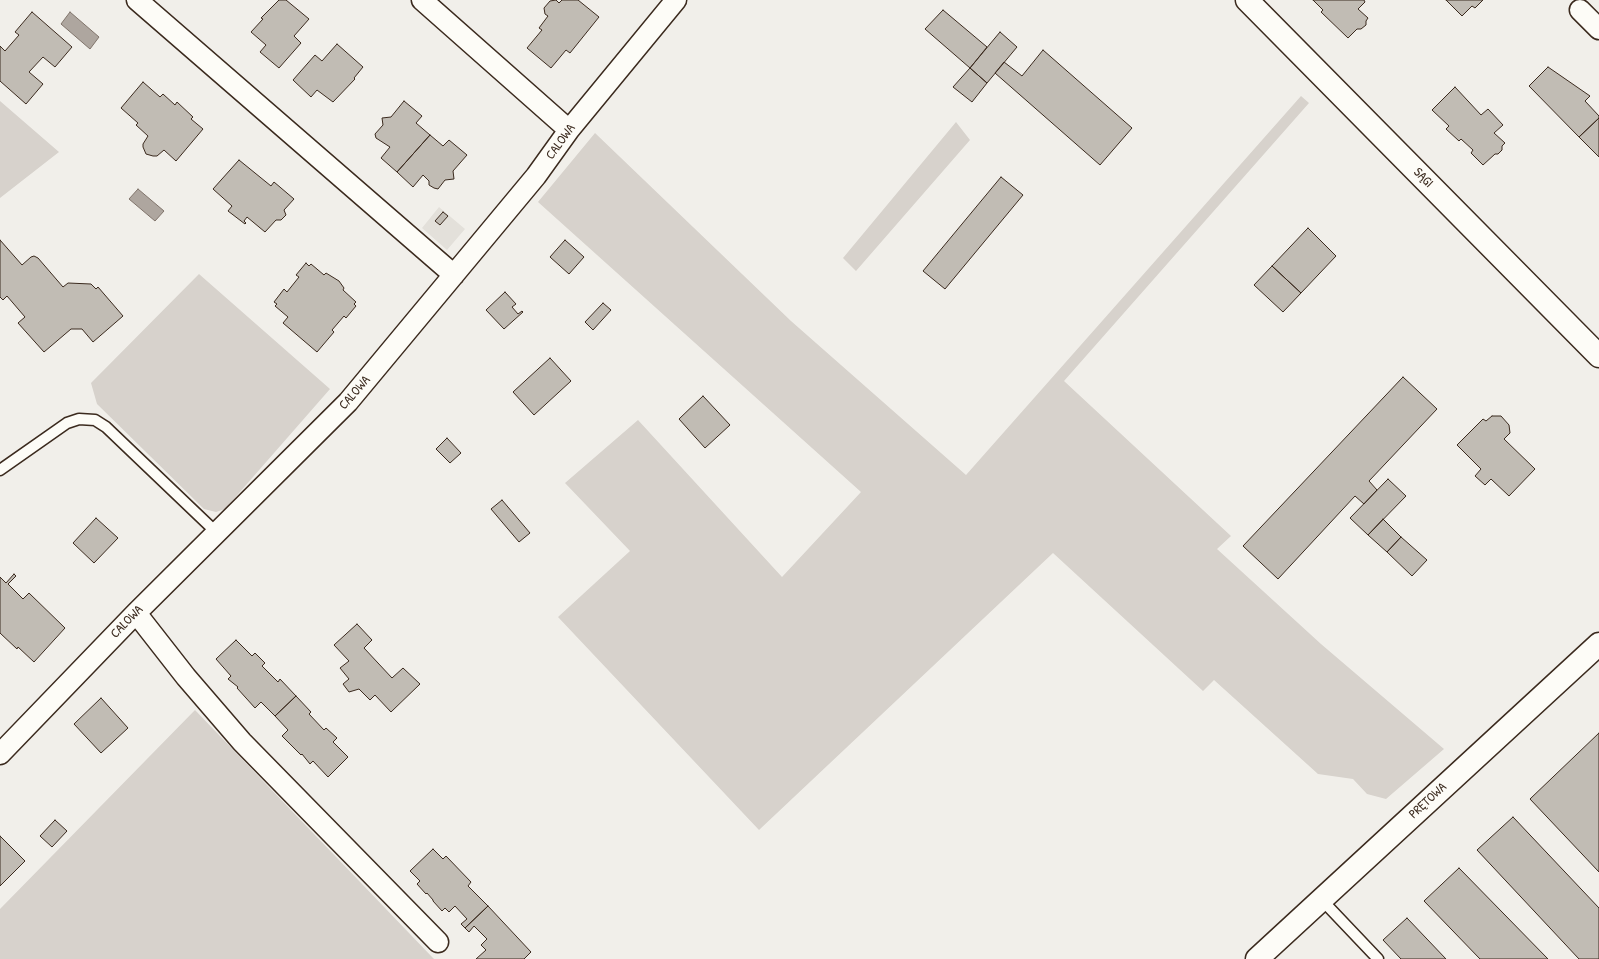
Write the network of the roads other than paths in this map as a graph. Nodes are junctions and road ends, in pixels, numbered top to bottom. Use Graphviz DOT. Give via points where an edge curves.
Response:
graph roads {
  1 [pos="137,0"];
  2 [pos="422,0"];
  3 [pos="676,0"];
  4 [pos="1247,0"];
  5 [pos="1580,10"];
  6 [pos="1599,29"];
  7 [pos="569,130"];
  8 [pos="454,275"];
  9 [pos="1599,356"];
  10 [pos="0,470"];
  11 [pos="217,533"];
  12 [pos="136,613"];
  13 [pos="1599,644"];
  14 [pos="0,754"];
  15 [pos="1321,899"];
  16 [pos="438,942"];
  17 [pos="1257,959"];
  18 [pos="1378,959"];
  1 -- 8 [label="street"];
  2 -- 7 [label="street"];
  3 -- 7 [label="street, CALOWA"];
  4 -- 9 [label="street, SĄGI"];
  5 -- 6 [label="street"];
  7 -- 8 [label="street, CALOWA" via="536,176"];
  8 -- 11 [label="street, CALOWA" via="348,402"];
  10 -- 11 [label="lane" via="67,423 80,419 95,420 106,427"];
  11 -- 12 [label="street, CALOWA"];
  12 -- 14 [label="street, CALOWA"];
  12 -- 16 [label="street" via="186,677 242,742"];
  13 -- 15 [label="street, PRĘTOWA"];
  15 -- 17 [label="street, PRĘTOWA"];
  15 -- 18 [label="lane"];
}
